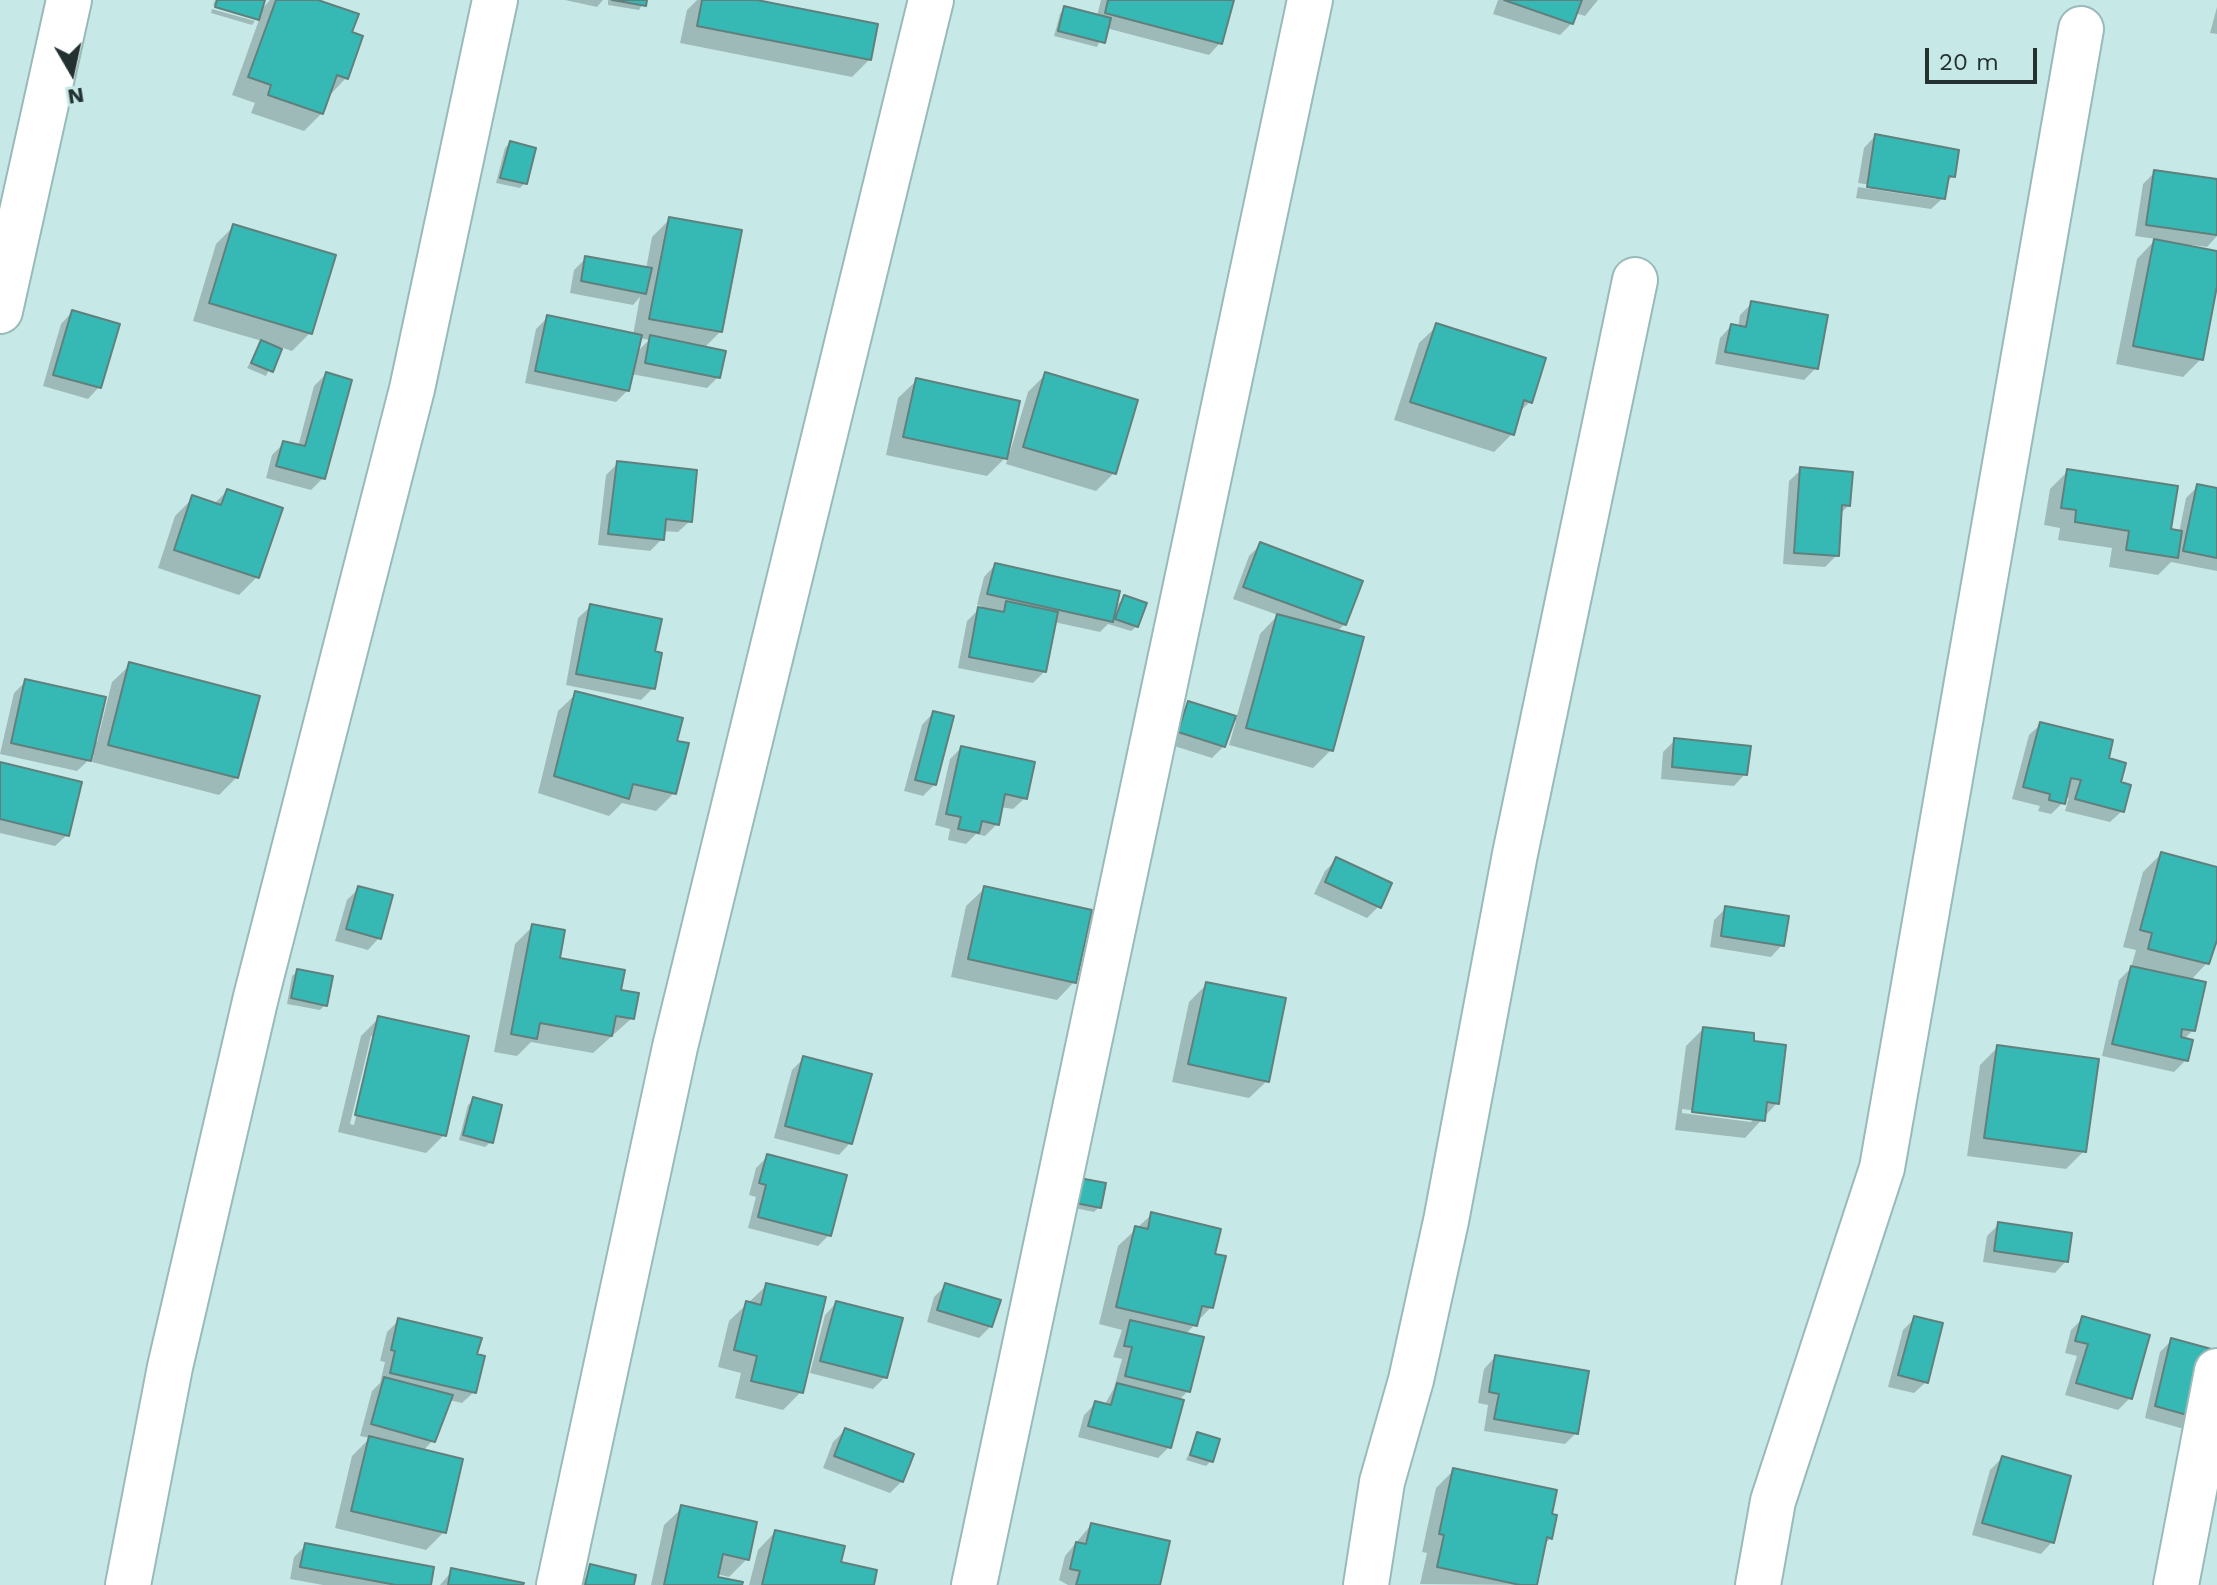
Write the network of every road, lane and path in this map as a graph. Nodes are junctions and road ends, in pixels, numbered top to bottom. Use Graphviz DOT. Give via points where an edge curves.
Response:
graph roads {
  1 [pos="69,0"];
  2 [pos="495,0"];
  3 [pos="931,0"];
  4 [pos="1310,0"];
  5 [pos="2081,29"];
  6 [pos="1635,280"];
  7 [pos="0,311"];
  8 [pos="2217,1371"];
  9 [pos="128,1585"];
  10 [pos="559,1585"];
  11 [pos="974,1585"];
  12 [pos="1366,1585"];
  13 [pos="1758,1585"];
  14 [pos="2176,1585"];
  1 -- 7 [label="street"];
  2 -- 9 [label="street" via="412,389 241,1059 170,1367"];
  3 -- 10 [label="street" via="675,1047"];
  4 -- 11 [label="street"];
  5 -- 13 [label="street" via="1882,1168 1773,1501"];
  6 -- 12 [label="street" via="1515,854 1446,1221 1382,1482"];
  8 -- 14 [label="street"];
}
